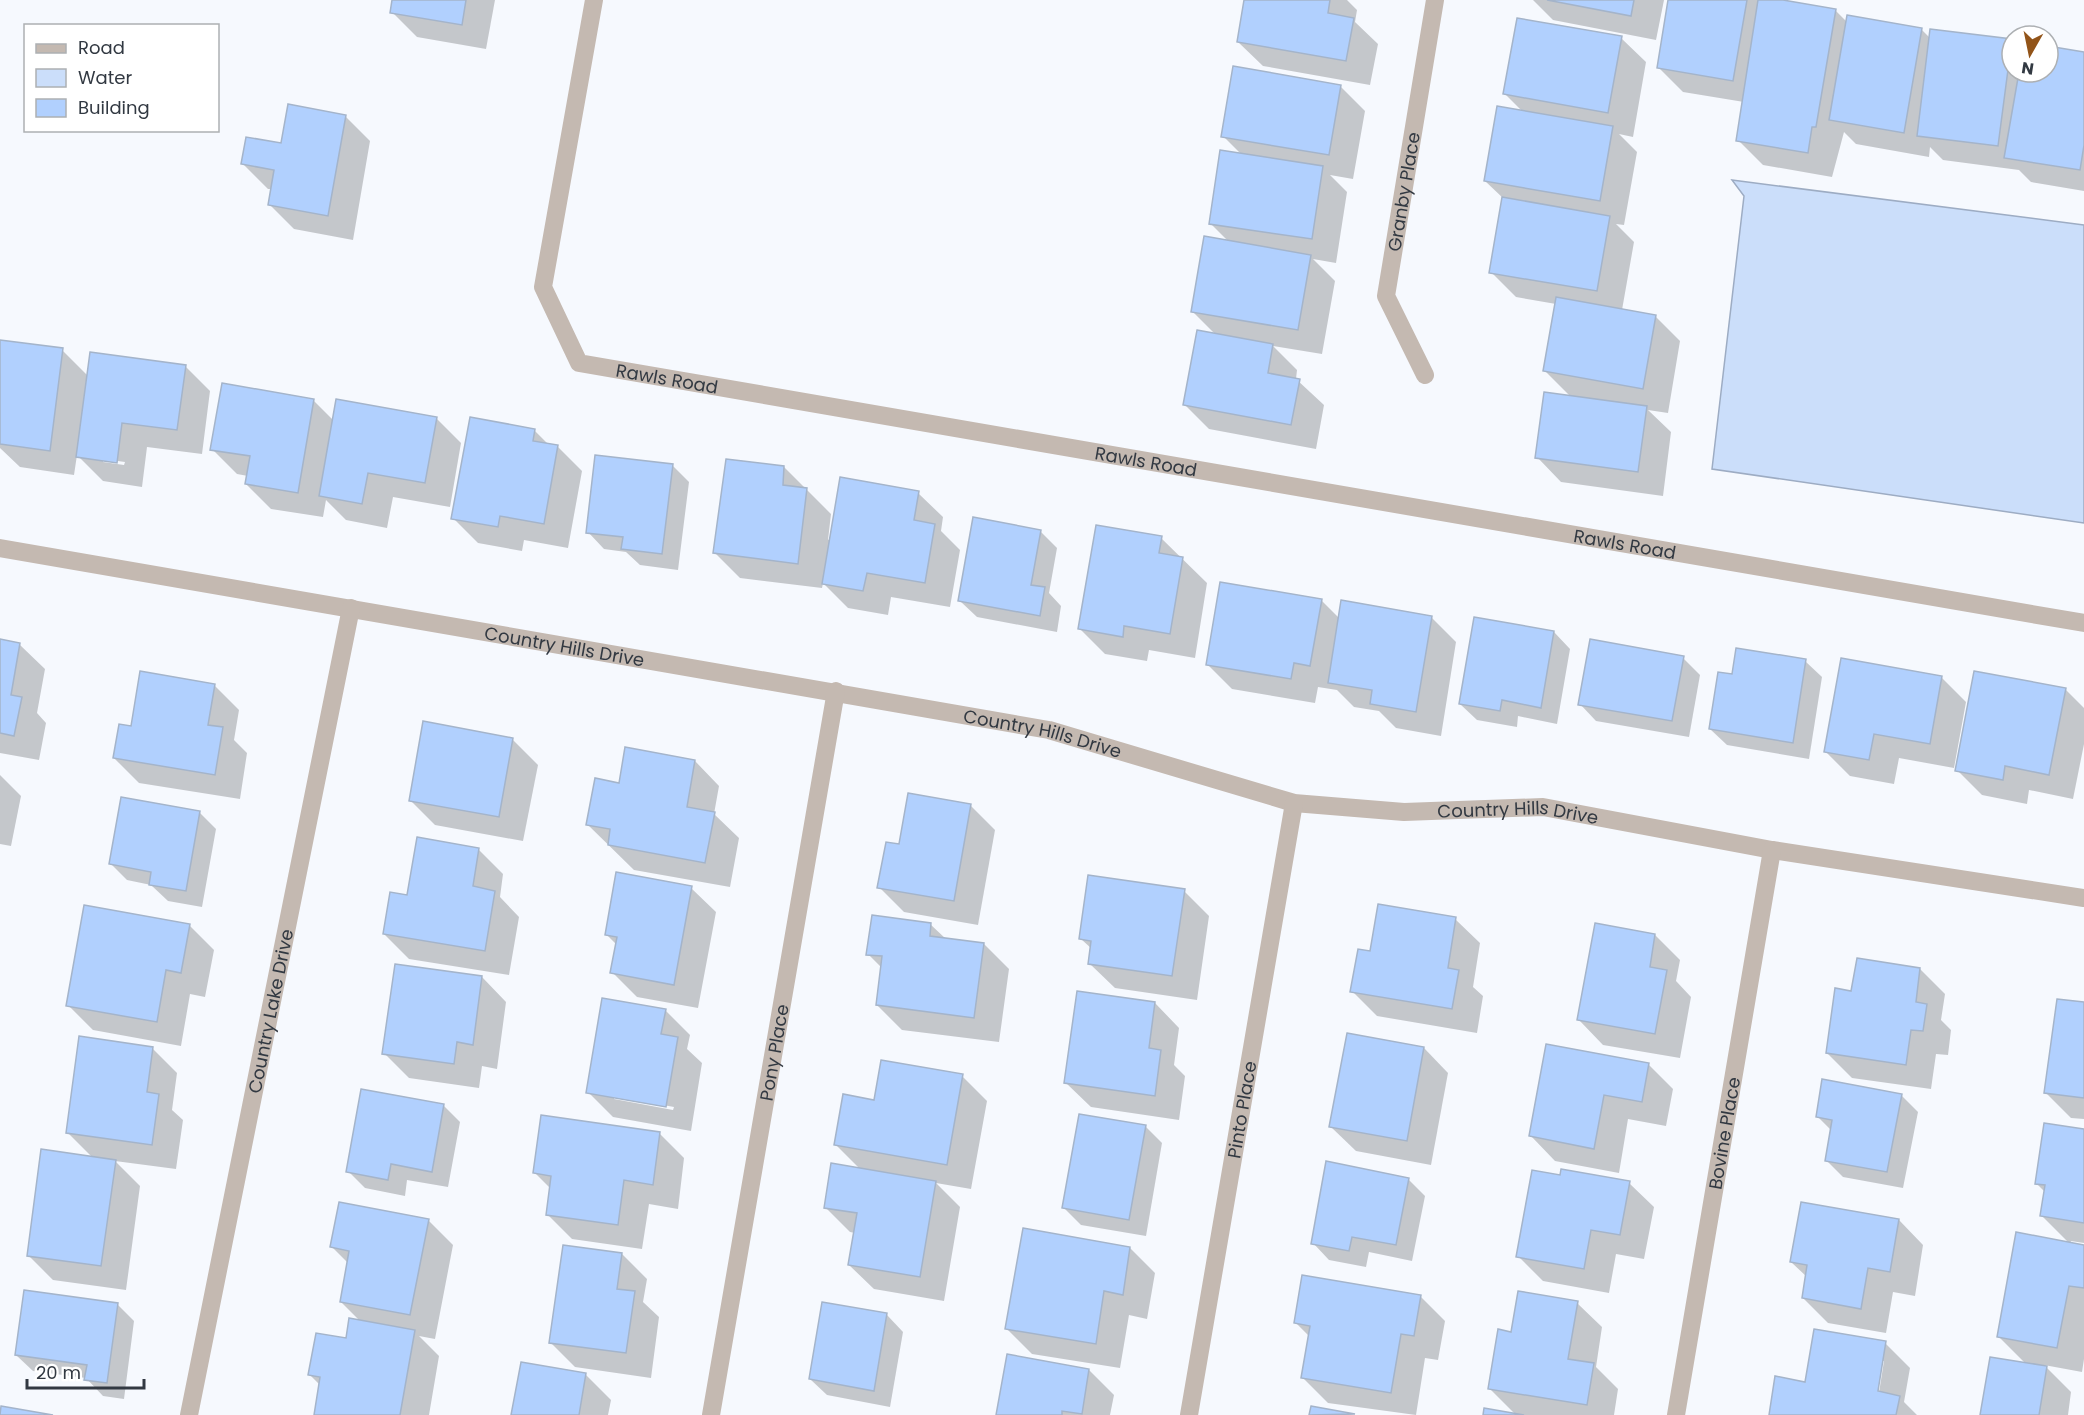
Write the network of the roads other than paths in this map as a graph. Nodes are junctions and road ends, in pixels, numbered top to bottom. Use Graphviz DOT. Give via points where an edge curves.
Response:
graph roads {
  1 [pos="594,0"];
  2 [pos="1435,0"];
  3 [pos="1425,375"];
  4 [pos="0,548"];
  5 [pos="351,608"];
  6 [pos="2084,623"];
  7 [pos="836,691"];
  8 [pos="1294,803"];
  9 [pos="1772,850"];
  10 [pos="2084,898"];
  11 [pos="189,1415"];
  12 [pos="711,1415"];
  13 [pos="1189,1415"];
  14 [pos="1676,1415"];
  1 -- 6 [label="street, Rawls Road" via="543,287 579,363"];
  2 -- 3 [label="street, Granby Place" via="1386,296"];
  4 -- 5 [label="street, Country Hills Drive"];
  5 -- 7 [label="street, Country Hills Drive"];
  5 -- 11 [label="street, Country Lake Drive"];
  7 -- 8 [label="street, Country Hills Drive" via="1048,730"];
  7 -- 12 [label="street, Pony Place"];
  8 -- 9 [label="street, Country Hills Drive" via="1404,812 1543,807"];
  8 -- 13 [label="street, Pinto Place"];
  9 -- 10 [label="street, Country Hills Drive"];
  9 -- 14 [label="street, Bovine Place"];
}
